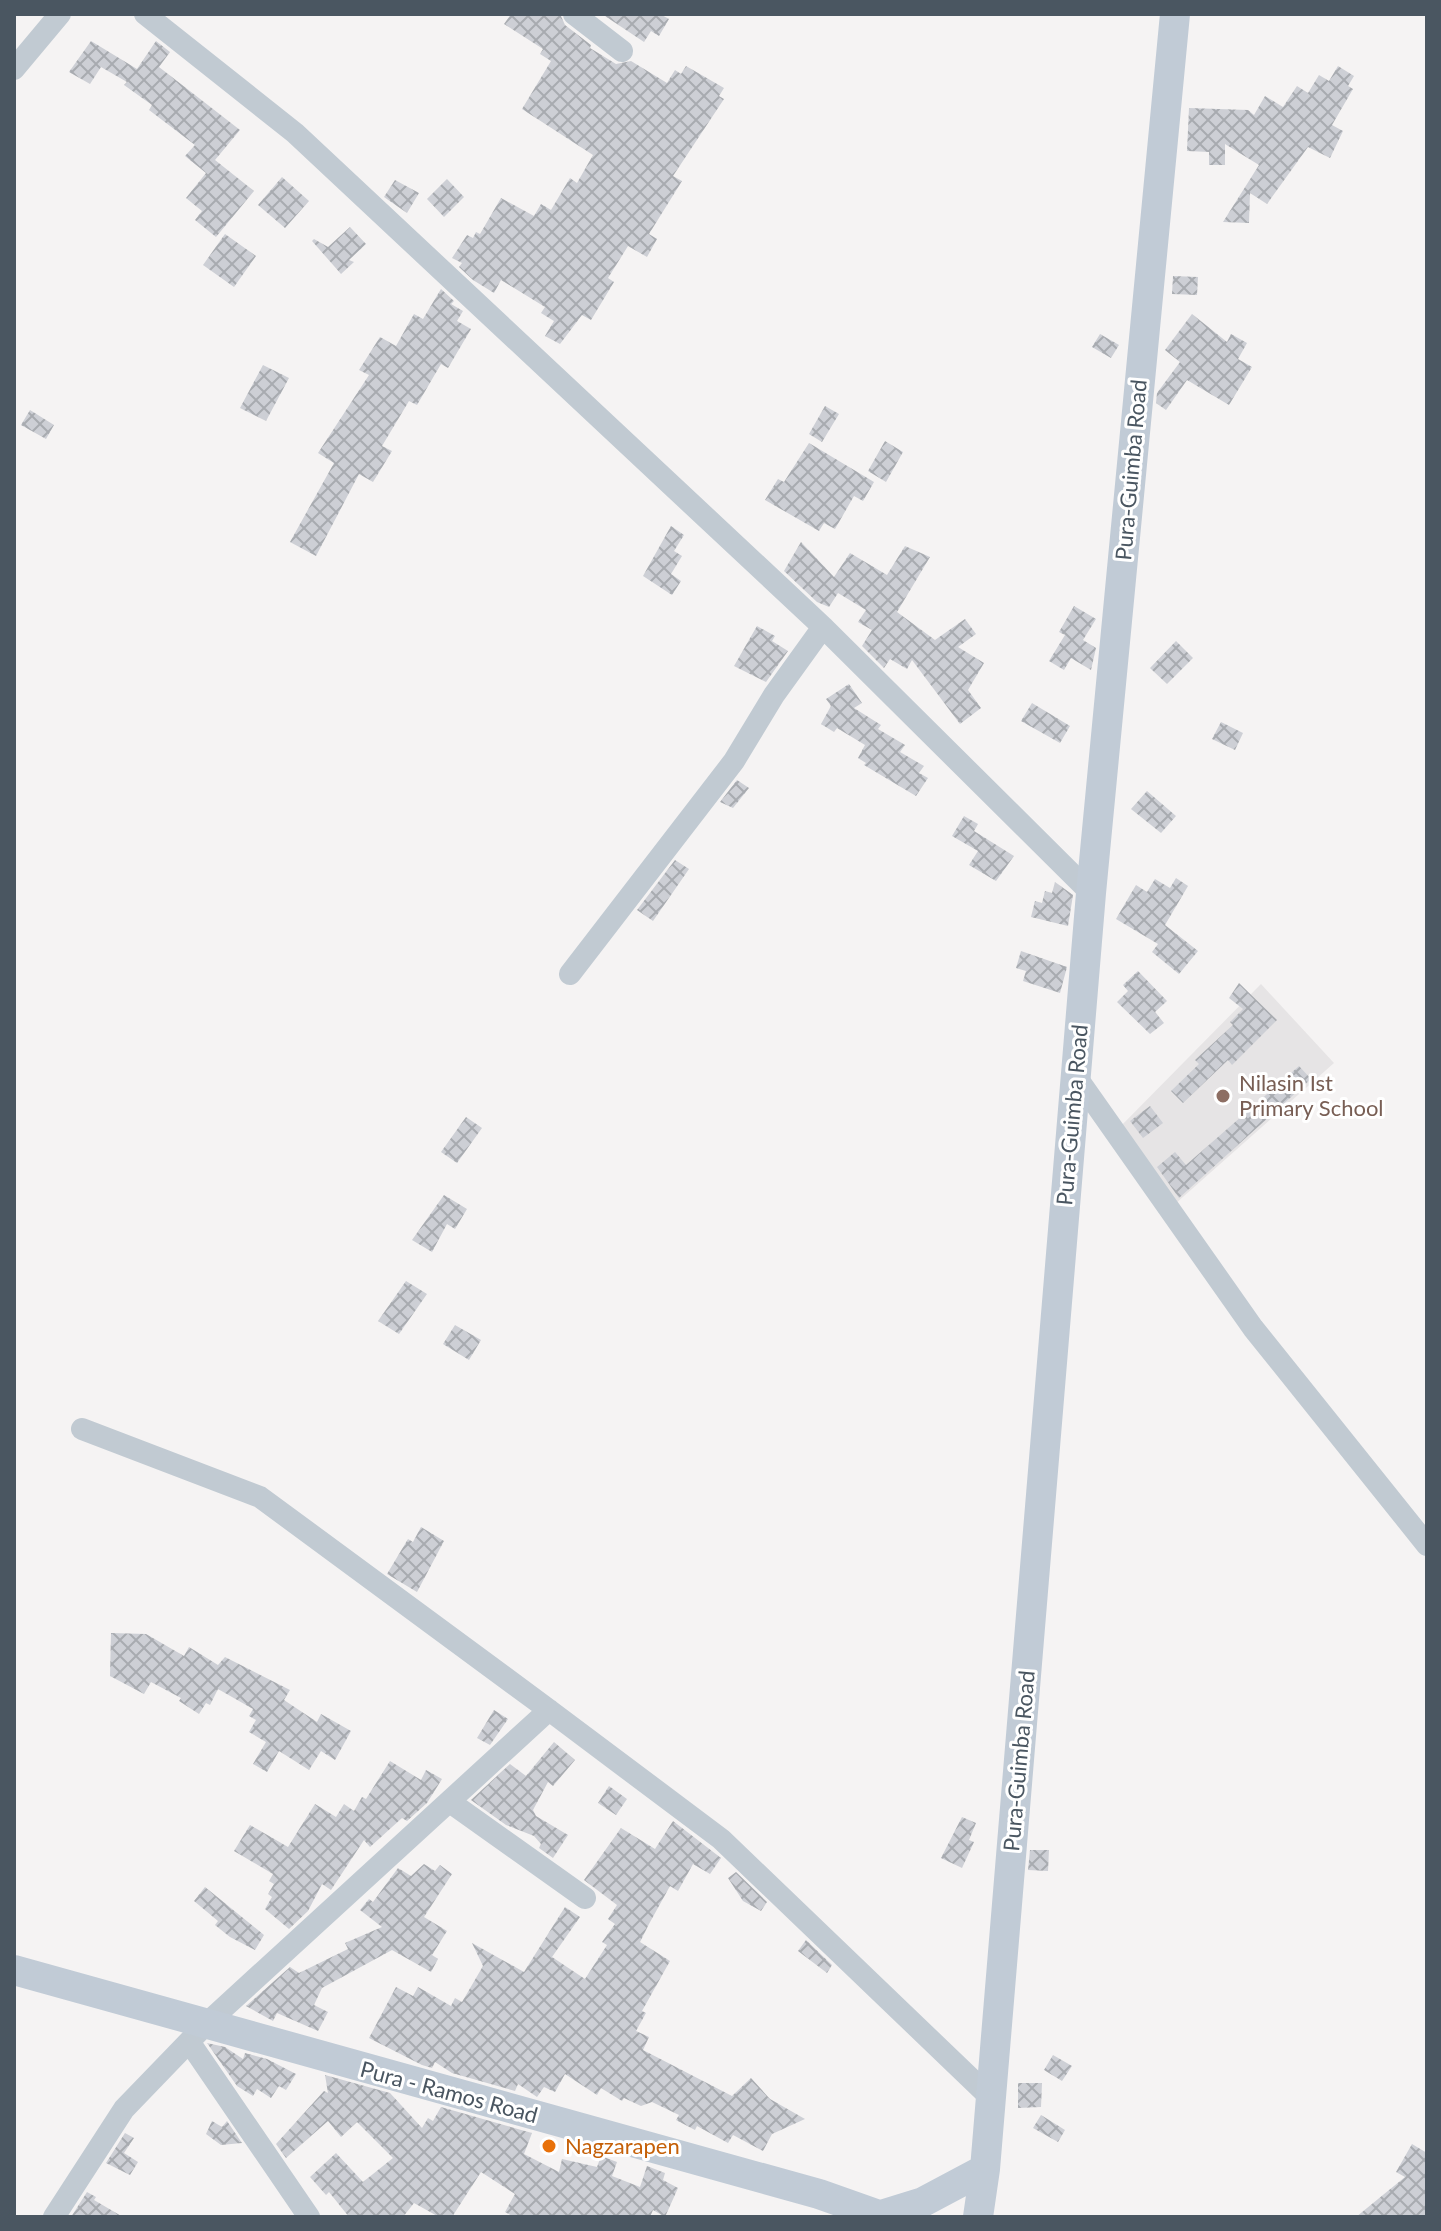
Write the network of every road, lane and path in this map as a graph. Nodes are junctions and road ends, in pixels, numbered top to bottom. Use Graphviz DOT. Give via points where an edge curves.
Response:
graph roads {
  1 [pos="60,14"];
  2 [pos="145,14"];
  3 [pos="574,14"];
  4 [pos="1175,14"];
  5 [pos="622,51"];
  6 [pos="14,69"];
  7 [pos="823,627"];
  8 [pos="1091,893"];
  9 [pos="570,974"];
  10 [pos="1075,1075"];
  11 [pos="82,1429"];
  12 [pos="1427,1545"];
  13 [pos="549,1710"];
  14 [pos="450,1802"];
  15 [pos="585,1898"];
  16 [pos="14,1970"];
  17 [pos="198,2034"];
  18 [pos="991,2098"];
  19 [pos="985,2169"];
  20 [pos="882,2216"];
  21 [pos="54,2217"];
  22 [pos="309,2217"];
  23 [pos="978,2217"];
  24 [pos="999,2217"];
  1 -- 6 [label="street"];
  2 -- 7 [label="street" via="295,133"];
  3 -- 5 [label="street"];
  4 -- 8 [label="main road, Pura-Guimba Road"];
  7 -- 8 [label="street"];
  7 -- 9 [label="street" via="734,761"];
  8 -- 10 [label="main road, Pura-Guimba Road"];
  10 -- 12 [label="street" via="1253,1328"];
  10 -- 18 [label="main road, Pura-Guimba Road"];
  11 -- 13 [label="street" via="260,1497"];
  13 -- 14 [label="street"];
  13 -- 18 [label="street" via="721,1839"];
  14 -- 15 [label="street"];
  14 -- 17 [label="street"];
  16 -- 17 [label="main road, Pura - Ramos Road"];
  17 -- 20 [label="main road, Pura - Ramos Road" via="804,2190"];
  17 -- 21 [label="street" via="124,2109"];
  17 -- 22 [label="street"];
  18 -- 19 [label="main road, Pura-Guimba Road"];
  19 -- 20 [label="main road" via="923,2202"];
  19 -- 23 [label="main road, Pura-Guimba Road"];
  19 -- 24 [label="main road" via="990,2201"];
}
